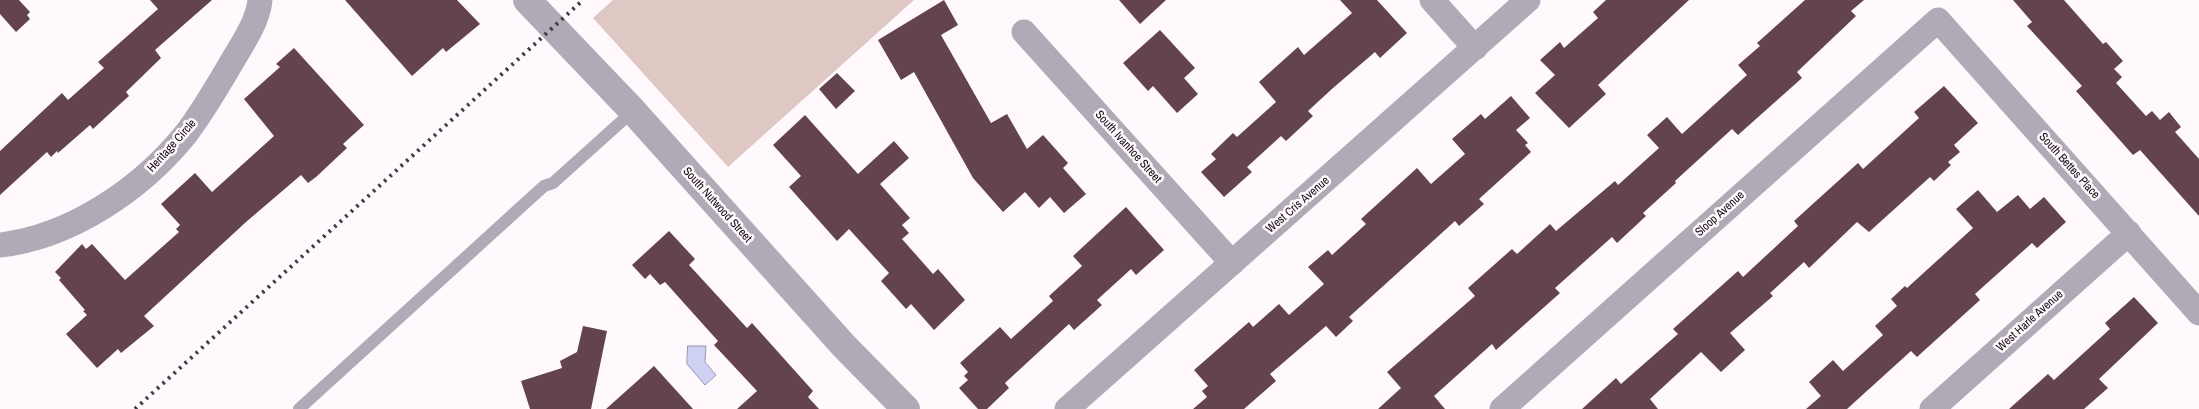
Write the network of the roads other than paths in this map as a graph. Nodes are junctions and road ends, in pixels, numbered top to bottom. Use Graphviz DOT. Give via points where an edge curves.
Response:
graph roads {
  1 [pos="260,0"];
  2 [pos="527,0"];
  3 [pos="1432,0"];
  4 [pos="1528,0"];
  5 [pos="1938,20"];
  6 [pos="1024,32"];
  7 [pos="1475,48"];
  8 [pos="633,112"];
  9 [pos="2129,233"];
  10 [pos="0,245"];
  11 [pos="1232,262"];
  12 [pos="2199,313"];
  13 [pos="299,409"];
  14 [pos="906,409"];
  15 [pos="1067,409"];
  16 [pos="1502,409"];
  17 [pos="1932,409"];
  1 -- 10 [label="street, Heritage Circle" via="256,17 216,89 166,156 123,193 98,209 46,234"];
  2 -- 8 [label="street, South Nutwood Street"];
  3 -- 7 [label="street"];
  4 -- 7 [label="street, West Cris Avenue"];
  5 -- 9 [label="street, South Bettes Place"];
  5 -- 16 [label="street, Sloop Avenue"];
  6 -- 11 [label="street, South Ivanhoe Street"];
  7 -- 11 [label="street, West Cris Avenue"];
  8 -- 13 [label="lane" via="553,183 544,186"];
  8 -- 14 [label="street, South Nutwood Street" via="844,346"];
  9 -- 12 [label="street, South Bettes Place"];
  9 -- 17 [label="street, West Harle Avenue"];
  11 -- 15 [label="street, West Cris Avenue"];
}
